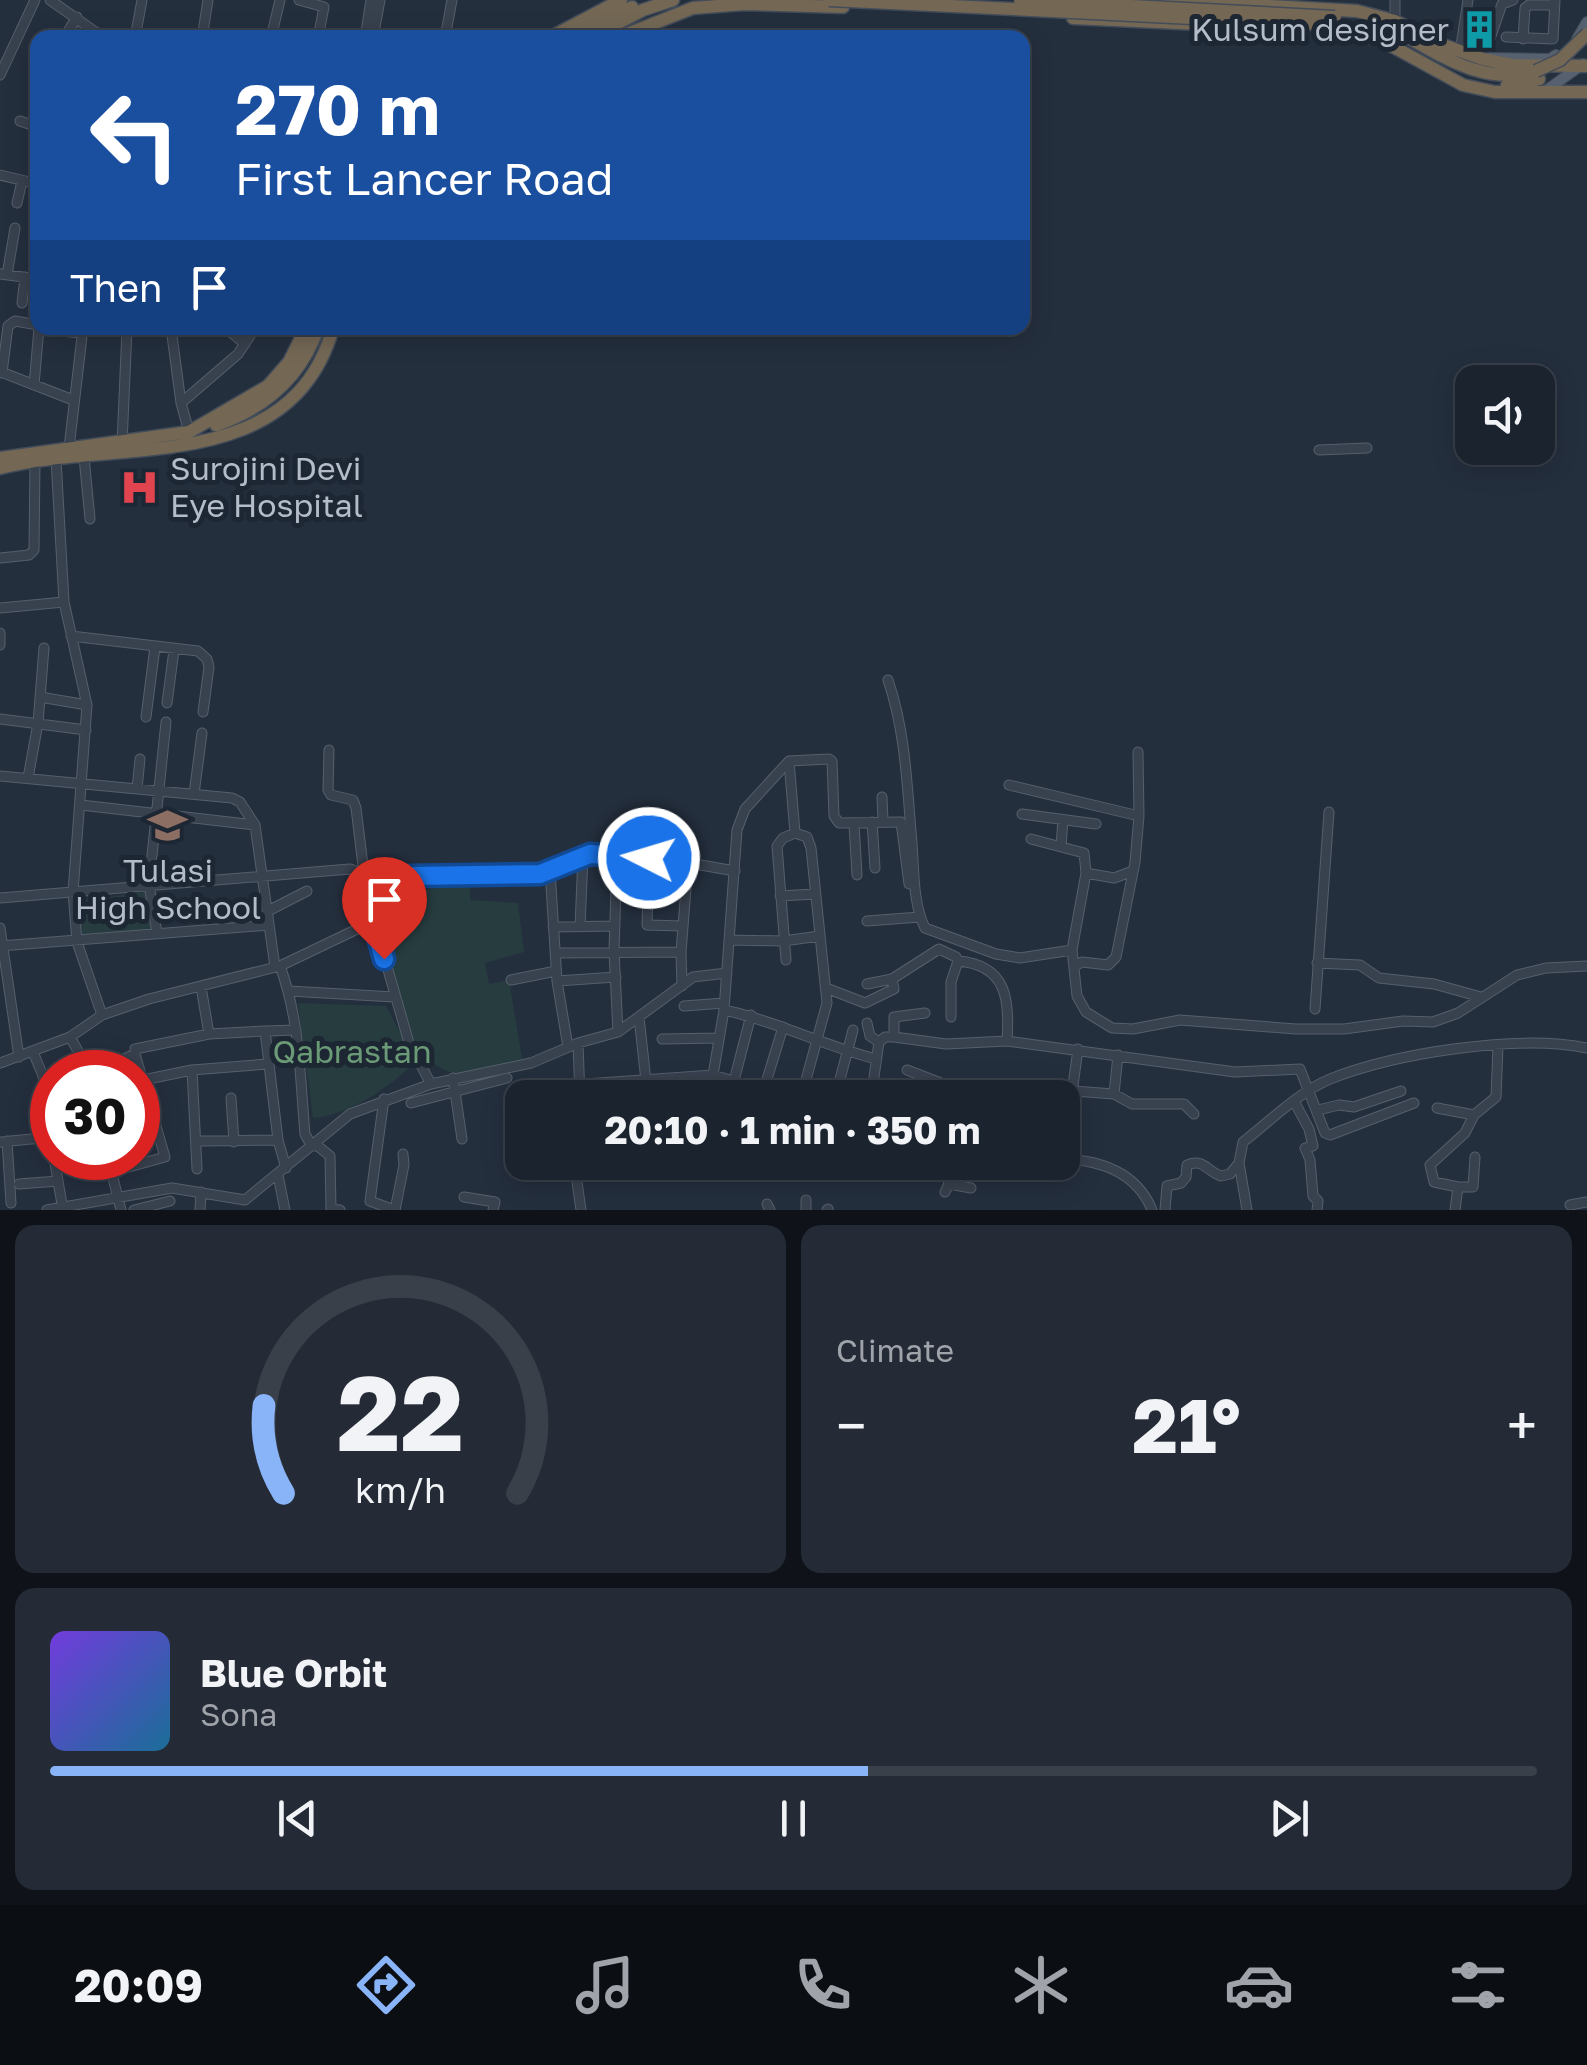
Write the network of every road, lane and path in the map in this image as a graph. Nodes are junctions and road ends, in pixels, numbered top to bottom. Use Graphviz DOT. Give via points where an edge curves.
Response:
graph roads {
  1 [pos="36,0"];
  2 [pos="142,0"];
  3 [pos="208,0"];
  4 [pos="280,0"];
  5 [pos="299,0"];
  6 [pos="371,0"];
  7 [pos="380,0"];
  8 [pos="452,0"];
  9 [pos="620,0"];
  10 [pos="646,0"];
  11 [pos="673,0"];
  12 [pos="829,0"];
  13 [pos="1020,0"];
  14 [pos="1161,0"];
  15 [pos="1182,0"];
  16 [pos="1395,0"];
  17 [pos="1468,0"];
  18 [pos="1513,0"];
  19 [pos="57,2"];
  20 [pos="1300,3"];
  21 [pos="1555,3"];
  22 [pos="1254,4"];
  23 [pos="1338,4"];
  24 [pos="996,7"];
  25 [pos="77,17"];
  26 [pos="1395,21"];
  27 [pos="1587,22"];
  28 [pos="1253,26"];
  29 [pos="69,30"];
  30 [pos="94,30"];
  31 [pos="136,30"];
  32 [pos="203,30"];
  33 [pos="274,30"];
  34 [pos="320,30"];
  35 [pos="371,30"];
  36 [pos="372,30"];
  37 [pos="447,30"];
  38 [pos="564,30"];
  39 [pos="588,30"];
  40 [pos="605,30"];
  41 [pos="637,30"];
  42 [pos="1506,37"];
  43 [pos="1523,39"];
  44 [pos="1585,39"];
  45 [pos="1460,52"];
  46 [pos="1483,59"];
  47 [pos="1584,64"];
  48 [pos="0,75"];
  49 [pos="1587,92"];
  50 [pos="1543,93"];
  51 [pos="20,121"];
  52 [pos="30,124"];
  53 [pos="0,174"];
  54 [pos="22,181"];
  55 [pos="30,182"];
  56 [pos="17,203"];
  57 [pos="15,228"];
  58 [pos="3,274"];
  59 [pos="25,277"];
  60 [pos="30,278"];
  61 [pos="22,303"];
  62 [pos="30,324"];
  63 [pos="37,335"];
  64 [pos="81,335"];
  65 [pos="127,335"];
  66 [pos="172,335"];
  67 [pos="234,335"];
  68 [pos="251,335"];
  69 [pos="302,335"];
  70 [pos="314,335"];
  71 [pos="326,335"];
  72 [pos="328,335"];
  73 [pos="245,344"];
  74 [pos="1,372"];
  75 [pos="34,385"];
  76 [pos="73,400"];
  77 [pos="181,403"];
  78 [pos="263,408"];
  79 [pos="193,437"];
  80 [pos="122,444"];
  81 [pos="68,448"];
  82 [pos="1367,448"];
  83 [pos="1319,450"];
  84 [pos="84,457"];
  85 [pos="0,458"];
  86 [pos="56,459"];
  87 [pos="34,461"];
  88 [pos="0,468"];
  89 [pos="90,519"];
  90 [pos="0,558"];
  91 [pos="64,602"];
  92 [pos="0,608"];
  93 [pos="0,633"];
  94 [pos="71,636"];
  95 [pos="0,645"];
  96 [pos="156,647"];
  97 [pos="44,648"];
  98 [pos="174,650"];
  99 [pos="888,680"];
  100 [pos="40,697"];
  101 [pos="167,703"];
  102 [pos="87,705"];
  103 [pos="204,712"];
  104 [pos="146,716"];
  105 [pos="0,719"];
  106 [pos="38,722"];
  107 [pos="166,722"];
  108 [pos="86,730"];
  109 [pos="202,732"];
  110 [pos="329,750"];
  111 [pos="1138,752"];
  112 [pos="140,759"];
  113 [pos="789,762"];
  114 [pos="0,776"];
  115 [pos="28,778"];
  116 [pos="81,782"];
  117 [pos="1009,785"];
  118 [pos="137,789"];
  119 [pos="158,791"];
  120 [pos="194,794"];
  121 [pos="882,797"];
  122 [pos="81,805"];
  123 [pos="1330,812"];
  124 [pos="155,814"];
  125 [pos="1022,814"];
  126 [pos="1139,816"];
  127 [pos="1064,820"];
  128 [pos="877,822"];
  129 [pos="254,824"];
  130 [pos="854,824"];
  131 [pos="1096,824"];
  132 [pos="795,833"];
  133 [pos="1032,840"];
  134 [pos="1061,846"];
  135 [pos="583,855"];
  136 [pos="616,856"];
  137 [pos="649,858"];
  138 [pos="688,863"];
  139 [pos="874,868"];
  140 [pos="550,870"];
  141 [pos="735,871"];
  142 [pos="1133,871"];
  143 [pos="1086,873"];
  144 [pos="264,874"];
  145 [pos="364,874"];
  146 [pos="857,875"];
  147 [pos="383,880"];
  148 [pos="150,884"];
  149 [pos="909,884"];
  150 [pos="307,891"];
  151 [pos="73,892"];
  152 [pos="816,894"];
  153 [pos="780,896"];
  154 [pos="0,898"];
  155 [pos="268,911"];
  156 [pos="920,917"];
  157 [pos="374,921"];
  158 [pos="868,921"];
  159 [pos="270,924"];
  160 [pos="580,926"];
  161 [pos="615,926"];
  162 [pos="683,926"];
  163 [pos="553,927"];
  164 [pos="0,928"];
  165 [pos="156,934"];
  166 [pos="820,936"];
  167 [pos="730,940"];
  168 [pos="783,941"];
  169 [pos="76,942"];
  170 [pos="2,945"];
  171 [pos="1072,950"];
  172 [pos="614,951"];
  173 [pos="555,952"];
  174 [pos="681,952"];
  175 [pos="956,958"];
  176 [pos="786,960"];
  177 [pos="1317,963"];
  178 [pos="277,966"];
  179 [pos="1075,966"];
  180 [pos="1587,966"];
  181 [pos="727,973"];
  182 [pos="557,976"];
  183 [pos="616,977"];
  184 [pos="892,979"];
  185 [pos="511,980"];
  186 [pos="867,984"];
  187 [pos="682,986"];
  188 [pos="202,987"];
  189 [pos="826,991"];
  190 [pos="289,992"];
  191 [pos="394,997"];
  192 [pos="1481,997"];
  193 [pos="684,1006"];
  194 [pos="724,1006"];
  195 [pos="1315,1009"];
  196 [pos="924,1013"];
  197 [pos="102,1015"];
  198 [pos="750,1016"];
  199 [pos="639,1017"];
  200 [pos="951,1017"];
  201 [pos="867,1023"];
  202 [pos="783,1027"];
  203 [pos="296,1030"];
  204 [pos="854,1030"];
  205 [pos="265,1031"];
  206 [pos="618,1032"];
  207 [pos="210,1034"];
  208 [pos="70,1037"];
  209 [pos="894,1037"];
  210 [pos="718,1038"];
  211 [pos="662,1039"];
  212 [pos="1007,1041"];
  213 [pos="817,1042"];
  214 [pos="879,1042"];
  215 [pos="578,1043"];
  216 [pos="1498,1046"];
  217 [pos="568,1047"];
  218 [pos="1587,1048"];
  219 [pos="1078,1049"];
  220 [pos="38,1050"];
  221 [pos="78,1050"];
  222 [pos="136,1050"];
  223 [pos="848,1052"];
  224 [pos="30,1053"];
  225 [pos="1118,1054"];
  226 [pos="19,1057"];
  227 [pos="876,1060"];
  228 [pos="0,1063"];
  229 [pos="268,1064"];
  230 [pos="192,1070"];
  231 [pos="908,1070"];
  232 [pos="714,1075"];
  233 [pos="160,1077"];
  234 [pos="453,1078"];
  235 [pos="507,1078"];
  236 [pos="672,1079"];
  237 [pos="580,1080"];
  238 [pos="646,1080"];
  239 [pos="659,1080"];
  240 [pos="715,1080"];
  241 [pos="731,1080"];
  242 [pos="734,1080"];
  243 [pos="770,1080"];
  244 [pos="806,1080"];
  245 [pos="840,1080"];
  246 [pos="873,1080"];
  247 [pos="928,1080"];
  248 [pos="1074,1080"];
  249 [pos="431,1084"];
  250 [pos="1310,1090"];
  251 [pos="1400,1091"];
  252 [pos="454,1092"];
  253 [pos="1080,1092"];
  254 [pos="1114,1094"];
  255 [pos="231,1098"];
  256 [pos="384,1099"];
  257 [pos="1295,1102"];
  258 [pos="412,1103"];
  259 [pos="1414,1103"];
  260 [pos="1437,1108"];
  261 [pos="1318,1110"];
  262 [pos="1194,1114"];
  263 [pos="1474,1116"];
  264 [pos="462,1139"];
  265 [pos="278,1140"];
  266 [pos="30,1141"];
  267 [pos="198,1142"];
  268 [pos="234,1142"];
  269 [pos="4,1145"];
  270 [pos="312,1146"];
  271 [pos="403,1154"];
  272 [pos="1475,1157"];
  273 [pos="1080,1160"];
  274 [pos="1239,1162"];
  275 [pos="197,1169"];
  276 [pos="282,1171"];
  277 [pos="113,1180"];
  278 [pos="576,1180"];
  279 [pos="946,1180"];
  280 [pos="58,1181"];
  281 [pos="19,1184"];
  282 [pos="1458,1187"];
  283 [pos="172,1188"];
  284 [pos="971,1188"];
  285 [pos="201,1192"];
  286 [pos="118,1197"];
  287 [pos="464,1197"];
  288 [pos="1587,1202"];
  289 [pos="11,1203"];
  290 [pos="245,1205"];
  291 [pos="1570,1205"];
  292 [pos="171,1206"];
  293 [pos="63,1209"];
  294 [pos="141,1209"];
  295 [pos="46,1210"];
  296 [pos="120,1210"];
  297 [pos="200,1210"];
  298 [pos="285,1210"];
  299 [pos="340,1210"];
  300 [pos="395,1210"];
  301 [pos="494,1210"];
  302 [pos="581,1210"];
  303 [pos="1152,1210"];
  304 [pos="1165,1210"];
  305 [pos="1247,1210"];
  306 [pos="1317,1210"];
  307 [pos="1455,1210"];
  1 -- 48 [label="street"];
  2 -- 31 [label="street"];
  3 -- 32 [label="street"];
  4 -- 33 [label="street"];
  5 -- 34 [label="street" via="324,7"];
  6 -- 35 [label="street"];
  7 -- 36 [label="street"];
  8 -- 37 [label="street"];
  9 -- 38 [label="highway"];
  10 -- 39 [label="highway"];
  11 -- 40 [label="highway"];
  12 -- 44 [label="highway, bridge" via="1352,27 1386,36 1470,80 1498,85 1552,74"];
  13 -- 44 [label="highway, bridge" via="1353,18 1389,28 1472,71 1498,76 1548,66"];
  14 -- 15 [label="highway"];
  15 -- 22 [label="highway"];
  16 -- 26 [label="street"];
  17 -- 45 [label="street"];
  18 -- 46 [label="street" via="1502,4"];
  19 -- 25 [label="street"];
  20 -- 22 [label="highway"];
  20 -- 23 [label="highway"];
  21 -- 43 [label="street" via="1525,8"];
  21 -- 43 [label="street" via="1553,40"];
  22 -- 28 [label="highway"];
  23 -- 26 [label="highway"];
  24 -- 28 [label="highway"];
  24 -- 41 [label="highway" via="744,4 693,8"];
  25 -- 29 [label="street"];
  25 -- 30 [label="street"];
  26 -- 45 [label="highway"];
  27 -- 44 [label="main road"];
  28 -- 50 [label="highway" via="1360,34 1463,85"];
  42 -- 43 [label="street"];
  44 -- 46 [label="main road" via="1550,59"];
  45 -- 46 [label="highway"];
  46 -- 47 [label="highway"];
  47 -- 50 [label="main road"];
  49 -- 50 [label="highway"];
  51 -- 52 [label="street"];
  53 -- 54 [label="street"];
  54 -- 55 [label="street"];
  54 -- 56 [label="street"];
  57 -- 58 [label="street"];
  58 -- 59 [label="street"];
  59 -- 60 [label="street"];
  59 -- 61 [label="street"];
  62 -- 74 [label="street" via="8,326"];
  63 -- 75 [label="street"];
  64 -- 76 [label="street"];
  65 -- 80 [label="street"];
  66 -- 77 [label="street"];
  67 -- 73 [label="street"];
  68 -- 73 [label="street"];
  69 -- 79 [label="highway" via="268,386"];
  70 -- 78 [label="highway" via="298,368"];
  71 -- 78 [label="highway" via="304,374"];
  72 -- 79 [label="highway" via="318,365 289,402 252,427"];
  73 -- 77 [label="street"];
  74 -- 75 [label="street"];
  75 -- 76 [label="street"];
  76 -- 81 [label="street"];
  77 -- 79 [label="street"];
  78 -- 79 [label="highway"];
  79 -- 80 [label="highway"];
  79 -- 84 [label="highway"];
  80 -- 81 [label="highway"];
  81 -- 85 [label="highway"];
  82 -- 83 [label="street"];
  84 -- 86 [label="highway"];
  84 -- 89 [label="street"];
  86 -- 87 [label="highway"];
  86 -- 91 [label="street"];
  87 -- 88 [label="highway"];
  87 -- 90 [label="street" via="34,550"];
  91 -- 92 [label="street"];
  91 -- 94 [label="street"];
  93 -- 95 [label="street"];
  94 -- 96 [label="street"];
  94 -- 102 [label="street"];
  96 -- 98 [label="street"];
  96 -- 104 [label="street"];
  97 -- 100 [label="street"];
  98 -- 101 [label="street"];
  98 -- 103 [label="street" via="198,651 207,659"];
  99 -- 156 [label="street" via="903,731"];
  100 -- 102 [label="street"];
  100 -- 106 [label="street"];
  102 -- 108 [label="street"];
  105 -- 106 [label="street"];
  106 -- 108 [label="street"];
  106 -- 115 [label="street"];
  107 -- 119 [label="street"];
  108 -- 116 [label="street"];
  109 -- 120 [label="street"];
  110 -- 145 [label="street" via="328,790 353,800"];
  111 -- 126 [label="street"];
  112 -- 118 [label="street"];
  113 -- 130 [label="street" via="829,758 834,816"];
  113 -- 132 [label="street"];
  113 -- 141 [label="street" via="745,808"];
  114 -- 115 [label="street"];
  115 -- 116 [label="street"];
  116 -- 118 [label="street"];
  116 -- 122 [label="street"];
  117 -- 126 [label="street"];
  118 -- 119 [label="street"];
  119 -- 120 [label="street"];
  119 -- 124 [label="street"];
  120 -- 129 [label="street" via="240,802"];
  121 -- 128 [label="street"];
  122 -- 124 [label="street"];
  122 -- 151 [label="street"];
  123 -- 177 [label="street"];
  124 -- 129 [label="street"];
  124 -- 148 [label="street"];
  125 -- 127 [label="street"];
  126 -- 142 [label="street"];
  127 -- 131 [label="street"];
  127 -- 134 [label="street"];
  128 -- 130 [label="street"];
  128 -- 139 [label="street"];
  128 -- 149 [label="street" via="903,824"];
  129 -- 144 [label="street"];
  130 -- 146 [label="street"];
  132 -- 152 [label="street" via="807,837 811,848"];
  132 -- 153 [label="street" via="777,846"];
  133 -- 134 [label="street"];
  134 -- 143 [label="street" via="1084,853"];
  135 -- 136 [label="street"];
  135 -- 140 [label="street"];
  135 -- 160 [label="street"];
  136 -- 137 [label="street"];
  136 -- 161 [label="street"];
  137 -- 138 [label="street"];
  137 -- 162 [label="street" via="647,925"];
  138 -- 141 [label="street"];
  138 -- 162 [label="street"];
  140 -- 147 [label="street"];
  140 -- 163 [label="street"];
  141 -- 167 [label="street"];
  142 -- 143 [label="street" via="1114,878"];
  142 -- 179 [label="street" via="1116,957 1108,966"];
  143 -- 171 [label="street"];
  144 -- 145 [label="street"];
  144 -- 148 [label="street"];
  144 -- 155 [label="street"];
  145 -- 147 [label="street"];
  147 -- 157 [label="street" via="372,900"];
  148 -- 151 [label="street"];
  148 -- 165 [label="street"];
  150 -- 155 [label="street"];
  151 -- 154 [label="street"];
  151 -- 169 [label="street"];
  152 -- 153 [label="street"];
  152 -- 166 [label="street"];
  153 -- 168 [label="street"];
  155 -- 159 [label="street"];
  156 -- 158 [label="street"];
  156 -- 171 [label="street" via="929,932 996,954 1020,958"];
  157 -- 178 [label="street"];
  157 -- 191 [label="street"];
  159 -- 165 [label="street"];
  159 -- 178 [label="street"];
  160 -- 161 [label="street"];
  160 -- 163 [label="street"];
  161 -- 172 [label="street"];
  162 -- 174 [label="street"];
  163 -- 173 [label="street"];
  164 -- 170 [label="street"];
  165 -- 169 [label="street"];
  166 -- 168 [label="street"];
  166 -- 189 [label="street"];
  167 -- 168 [label="street"];
  167 -- 181 [label="street"];
  168 -- 176 [label="street"];
  169 -- 170 [label="street"];
  169 -- 197 [label="street"];
  170 -- 226 [label="street"];
  171 -- 179 [label="street"];
  172 -- 173 [label="street"];
  172 -- 174 [label="street"];
  172 -- 183 [label="street"];
  173 -- 182 [label="street"];
  174 -- 187 [label="street"];
  175 -- 184 [label="street" via="944,950 930,954"];
  175 -- 200 [label="street"];
  175 -- 212 [label="street" via="988,968 1010,1001"];
  177 -- 192 [label="street" via="1360,965 1380,978"];
  177 -- 195 [label="street"];
  178 -- 188 [label="street"];
  178 -- 190 [label="street"];
  179 -- 192 [label="street" via="1077,996 1086,1012 1122,1028 1180,1020 1344,1030 1446,1020"];
  180 -- 192 [label="street" via="1517,975"];
  181 -- 187 [label="street" via="694,977"];
  181 -- 194 [label="street"];
  182 -- 183 [label="street"];
  182 -- 185 [label="street"];
  182 -- 217 [label="street"];
  183 -- 206 [label="street"];
  184 -- 186 [label="street"];
  184 -- 189 [label="street" via="894,988 864,1003"];
  187 -- 199 [label="street"];
  188 -- 197 [label="street"];
  188 -- 207 [label="street"];
  189 -- 213 [label="street"];
  190 -- 191 [label="street"];
  190 -- 203 [label="street"];
  191 -- 249 [label="street"];
  193 -- 194 [label="street"];
  194 -- 198 [label="street"];
  194 -- 210 [label="street"];
  196 -- 209 [label="street" via="894,1017"];
  197 -- 208 [label="street"];
  198 -- 202 [label="street"];
  198 -- 242 [label="street"];
  199 -- 206 [label="street"];
  199 -- 238 [label="street"];
  201 -- 214 [label="street"];
  202 -- 213 [label="street"];
  202 -- 243 [label="street"];
  203 -- 205 [label="street"];
  203 -- 270 [label="street" via="305,1134"];
  204 -- 223 [label="street"];
  205 -- 207 [label="street"];
  205 -- 229 [label="street"];
  206 -- 215 [label="street"];
  207 -- 222 [label="street"];
  208 -- 220 [label="street"];
  208 -- 221 [label="street"];
  209 -- 212 [label="street" via="946,1044"];
  209 -- 214 [label="street"];
  210 -- 211 [label="street"];
  210 -- 232 [label="street"];
  212 -- 219 [label="street"];
  213 -- 223 [label="street"];
  213 -- 244 [label="street"];
  214 -- 227 [label="street"];
  215 -- 217 [label="street"];
  215 -- 237 [label="street"];
  216 -- 218 [label="street"];
  216 -- 250 [label="street" via="1410,1056"];
  216 -- 263 [label="street" via="1496,1097"];
  217 -- 234 [label="street" via="531,1063"];
  219 -- 225 [label="street"];
  219 -- 248 [label="street"];
  223 -- 227 [label="street"];
  223 -- 245 [label="street"];
  224 -- 226 [label="street"];
  225 -- 250 [label="street" via="1235,1072 1300,1069"];
  225 -- 254 [label="street"];
  226 -- 228 [label="street"];
  227 -- 246 [label="street"];
  229 -- 230 [label="street"];
  229 -- 265 [label="street"];
  230 -- 233 [label="street"];
  230 -- 267 [label="street"];
  231 -- 247 [label="street"];
  232 -- 236 [label="street"];
  232 -- 240 [label="street"];
  232 -- 241 [label="street"];
  234 -- 249 [label="street"];
  234 -- 252 [label="street"];
  235 -- 252 [label="street"];
  236 -- 239 [label="street"];
  249 -- 256 [label="street"];
  250 -- 257 [label="street"];
  250 -- 261 [label="street"];
  251 -- 261 [label="street"];
  252 -- 258 [label="street"];
  252 -- 264 [label="street"];
  253 -- 254 [label="street"];
  254 -- 262 [label="street" via="1132,1104 1184,1104"];
  255 -- 268 [label="street"];
  256 -- 270 [label="street" via="350,1114"];
  256 -- 300 [label="street" via="370,1201"];
  257 -- 274 [label="street" via="1244,1142"];
  257 -- 306 [label="street" via="1310,1129 1313,1146 1305,1148"];
  259 -- 261 [label="street" via="1330,1135"];
  260 -- 263 [label="street"];
  263 -- 282 [label="street" via="1466,1133 1430,1165 1434,1182"];
  265 -- 268 [label="street"];
  265 -- 276 [label="street"];
  266 -- 269 [label="street"];
  267 -- 268 [label="street"];
  267 -- 275 [label="street"];
  269 -- 289 [label="street"];
  270 -- 276 [label="street"];
  270 -- 299 [label="street" via="330,1156 331,1209"];
  271 -- 300 [label="street"];
  272 -- 282 [label="street" via="1473,1187"];
  273 -- 303 [label="street" via="1123,1175 1144,1190"];
  274 -- 304 [label="street" via="1221,1176 1202,1163 1187,1164 1181,1184 1167,1186"];
  274 -- 305 [label="street"];
  276 -- 290 [label="street"];
  276 -- 298 [label="street"];
  277 -- 286 [label="street"];
  278 -- 302 [label="street"];
  279 -- 284 [label="street" via="947,1188"];
  280 -- 281 [label="street"];
  280 -- 293 [label="street"];
  282 -- 307 [label="street"];
  283 -- 285 [label="street"];
  283 -- 286 [label="street"];
  283 -- 292 [label="street"];
  285 -- 290 [label="street"];
  285 -- 297 [label="street"];
  286 -- 293 [label="street"];
  286 -- 296 [label="street"];
  287 -- 301 [label="street" via="495,1202"];
  288 -- 291 [label="street"];
  292 -- 294 [label="street"];
  293 -- 295 [label="street"];
}
